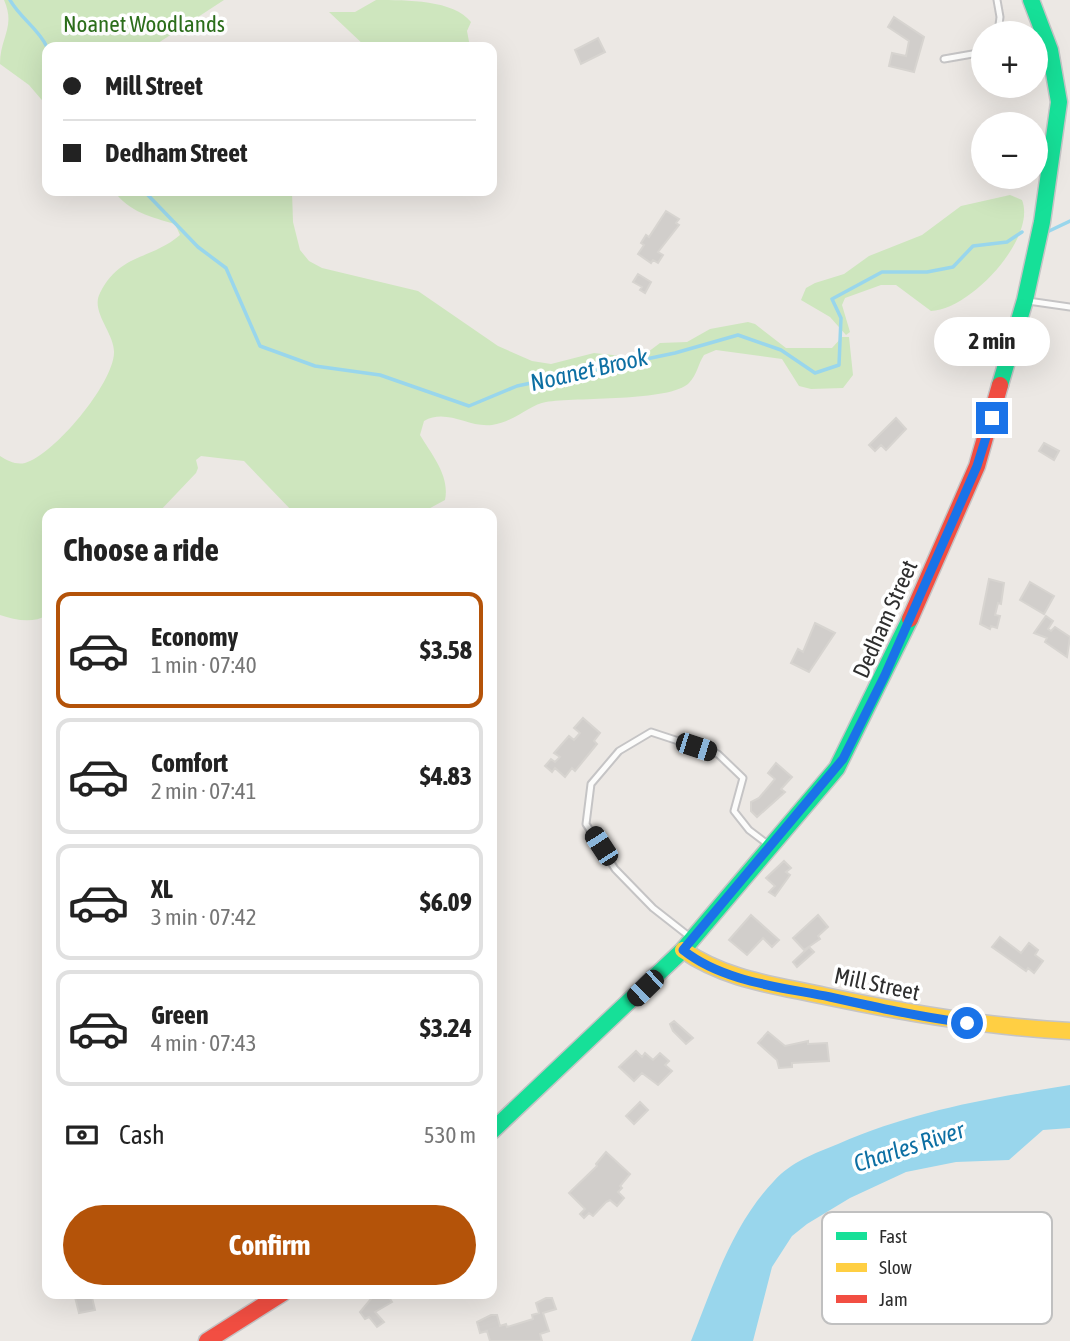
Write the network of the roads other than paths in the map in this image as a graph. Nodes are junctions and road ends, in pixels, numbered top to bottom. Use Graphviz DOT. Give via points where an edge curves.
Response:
graph roads {
  1 [pos="997,0"];
  2 [pos="1031,0"];
  3 [pos="1000,21"];
  4 [pos="971,54"];
  5 [pos="944,59"];
  6 [pos="1025,300"];
  7 [pos="1070,307"];
  8 [pos="771,846"];
  9 [pos="688,944"];
  10 [pos="1070,1031"];
  11 [pos="497,1126"];
  12 [pos="274,1299"];
  13 [pos="207,1341"];
  1 -- 3 [label="lane"];
  2 -- 6 [label="main road, Dedham Street" via="1050,50 1059,102 1042,222"];
  4 -- 5 [label="lane"];
  6 -- 7 [label="lane"];
  6 -- 8 [label="main road, Dedham Street" via="977,466 885,675 837,768"];
  8 -- 9 [label="main road, Dedham Street"];
  8 -- 9 [label="lane" via="734,811 743,778 718,754 651,732 619,751 590,783 586,824 615,869"];
  9 -- 10 [label="main road, Mill Street" via="698,961 720,971 886,1011 993,1027"];
  9 -- 11 [label="main road, Dedham Street"];
  12 -- 13 [label="main road"];
}
